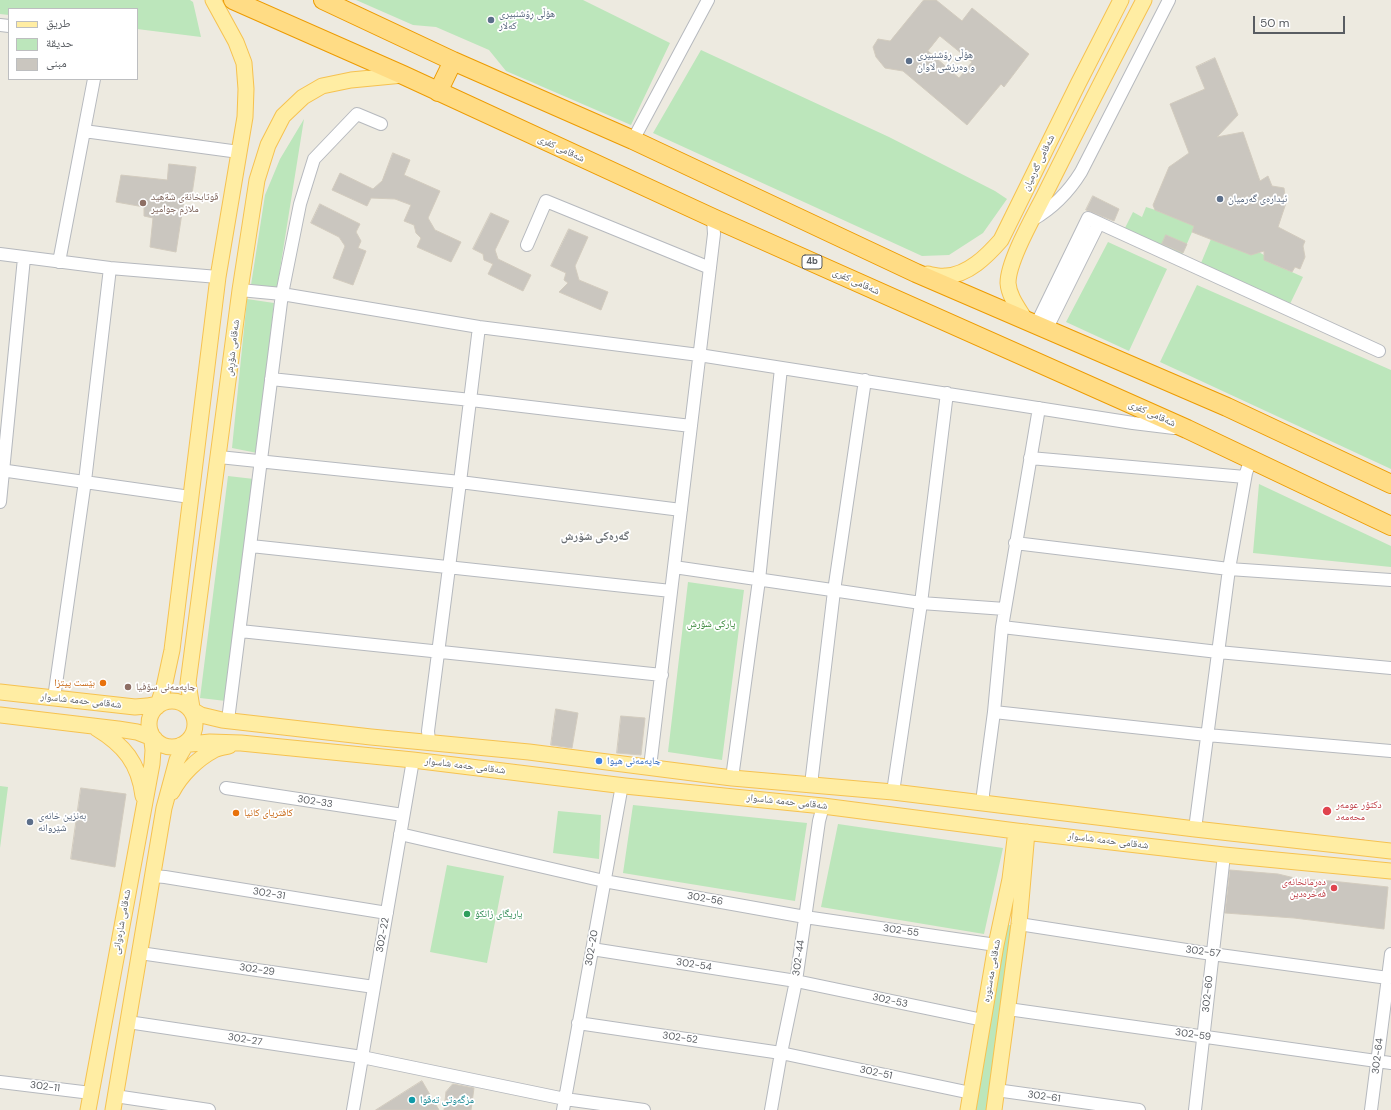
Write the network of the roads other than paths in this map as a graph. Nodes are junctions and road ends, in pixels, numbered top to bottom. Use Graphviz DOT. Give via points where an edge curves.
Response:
graph roads {
  1 [pos="213,0"];
  2 [pos="233,0"];
  3 [pos="322,0"];
  4 [pos="708,0"];
  5 [pos="1122,0"];
  6 [pos="1144,0"];
  7 [pos="1169,0"];
  8 [pos="453,61"];
  9 [pos="403,75"];
  10 [pos="94,80"];
  11 [pos="438,92"];
  12 [pos="381,124"];
  13 [pos="84,131"];
  14 [pos="633,140"];
  15 [pos="239,152"];
  16 [pos="235,176"];
  17 [pos="257,180"];
  18 [pos="713,218"];
  19 [pos="1032,220"];
  20 [pos="527,245"];
  21 [pos="0,254"];
  22 [pos="24,258"];
  23 [pos="59,262"];
  24 [pos="110,268"];
  25 [pos="710,268"];
  26 [pos="916,273"];
  27 [pos="218,277"];
  28 [pos="240,290"];
  29 [pos="282,294"];
  30 [pos="1036,325"];
  31 [pos="479,327"];
  32 [pos="1378,351"];
  33 [pos="700,355"];
  34 [pos="781,368"];
  35 [pos="271,379"];
  36 [pos="865,380"];
  37 [pos="947,393"];
  38 [pos="470,400"];
  39 [pos="1038,408"];
  40 [pos="691,426"];
  41 [pos="1187,429"];
  42 [pos="219,457"];
  43 [pos="1030,458"];
  44 [pos="1251,459"];
  45 [pos="260,462"];
  46 [pos="1,470"];
  47 [pos="1245,477"];
  48 [pos="85,481"];
  49 [pos="460,482"];
  50 [pos="1391,484"];
  51 [pos="190,497"];
  52 [pos="0,502"];
  53 [pos="681,510"];
  54 [pos="1391,526"];
  55 [pos="1015,543"];
  56 [pos="251,546"];
  57 [pos="449,567"];
  58 [pos="674,567"];
  59 [pos="1229,568"];
  60 [pos="759,580"];
  61 [pos="1391,580"];
  62 [pos="671,591"];
  63 [pos="834,591"];
  64 [pos="921,604"];
  65 [pos="1004,609"];
  66 [pos="1002,627"];
  67 [pos="240,631"];
  68 [pos="172,650"];
  69 [pos="439,652"];
  70 [pos="1218,652"];
  71 [pos="192,653"];
  72 [pos="1391,668"];
  73 [pos="662,675"];
  74 [pos="0,692"];
  75 [pos="54,698"];
  76 [pos="159,705"];
  77 [pos="192,711"];
  78 [pos="994,712"];
  79 [pos="0,715"];
  80 [pos="228,720"];
  81 [pos="90,725"];
  82 [pos="1207,735"];
  83 [pos="152,737"];
  84 [pos="372,737"];
  85 [pos="429,741"];
  86 [pos="241,743"];
  87 [pos="185,744"];
  88 [pos="1391,751"];
  89 [pos="368,756"];
  90 [pos="413,760"];
  91 [pos="650,767"];
  92 [pos="732,778"];
  93 [pos="622,785"];
  94 [pos="812,785"];
  95 [pos="226,788"];
  96 [pos="893,792"];
  97 [pos="165,803"];
  98 [pos="983,803"];
  99 [pos="823,806"];
  100 [pos="143,810"];
  101 [pos="403,815"];
  102 [pos="162,820"];
  103 [pos="1195,829"];
  104 [pos="1022,831"];
  105 [pos="400,834"];
  106 [pos="1388,851"];
  107 [pos="1224,855"];
  108 [pos="1388,871"];
  109 [pos="152,876"];
  110 [pos="1016,880"];
  111 [pos="604,882"];
  112 [pos="386,913"];
  113 [pos="805,917"];
  114 [pos="1019,924"];
  115 [pos="996,945"];
  116 [pos="592,949"];
  117 [pos="140,953"];
  118 [pos="1212,954"];
  119 [pos="1391,954"];
  120 [pos="1388,978"];
  121 [pos="796,981"];
  122 [pos="374,987"];
  123 [pos="1008,1009"];
  124 [pos="983,1020"];
  125 [pos="128,1022"];
  126 [pos="578,1023"];
  127 [pos="1203,1036"];
  128 [pos="781,1053"];
  129 [pos="362,1057"];
  130 [pos="1378,1061"];
  131 [pos="1391,1063"];
  132 [pos="0,1082"];
  133 [pos="996,1090"];
  134 [pos="91,1093"];
  135 [pos="971,1093"];
  136 [pos="114,1103"];
  137 [pos="564,1105"];
  138 [pos="88,1110"];
  139 [pos="209,1110"];
  140 [pos="353,1110"];
  141 [pos="644,1110"];
  142 [pos="771,1110"];
  143 [pos="968,1110"];
  144 [pos="994,1110"];
  145 [pos="1140,1110"];
  146 [pos="1195,1110"];
  147 [pos="1371,1110"];
  1 -- 15 [label="main road" via="236,42 244,63 245,117"];
  2 -- 9 [label="highway, شەقامی کفری / 4b"];
  3 -- 8 [label="highway"];
  4 -- 14 [label="street"];
  5 -- 26 [label="main road, شەقامی گەرمیان" via="1001,240 983,259 963,271 946,276"];
  6 -- 19 [label="main road, شەقامی گەرمیان"];
  7 -- 19 [label="street" via="1074,184 1055,205"];
  8 -- 11 [label="highway"];
  8 -- 14 [label="highway"];
  9 -- 11 [label="highway, شەقامی کفری / 4b"];
  9 -- 17 [label="main road, شەقامی شۆڕش" via="351,80 322,86 303,97 283,116 268,145"];
  10 -- 13 [label="street"];
  11 -- 18 [label="highway, شەقامی کفری / 4b"];
  12 -- 29 [label="street" via="357,114 314,159 300,204"];
  13 -- 15 [label="street"];
  13 -- 23 [label="street"];
  14 -- 26 [label="highway"];
  15 -- 16 [label="main road"];
  16 -- 17 [label="main road"];
  16 -- 27 [label="main road"];
  17 -- 28 [label="main road, شەقامی شۆڕش"];
  18 -- 25 [label="street"];
  18 -- 41 [label="highway, شەقامی کفری / 4b"];
  19 -- 30 [label="main road, شەقامی گەرمیان" via="1011,265 1008,283 1013,299"];
  20 -- 25 [label="street" via="546,201"];
  21 -- 22 [label="street"];
  22 -- 23 [label="street"];
  22 -- 46 [label="street"];
  23 -- 24 [label="street"];
  24 -- 27 [label="street"];
  24 -- 48 [label="street"];
  25 -- 33 [label="street"];
  26 -- 30 [label="highway"];
  27 -- 51 [label="main road"];
  28 -- 29 [label="street"];
  28 -- 42 [label="main road, شەقامی شۆڕش"];
  29 -- 31 [label="street"];
  29 -- 35 [label="street"];
  30 -- 32 [label="street" via="1093,220"];
  30 -- 50 [label="highway" via="1227,407"];
  31 -- 33 [label="street"];
  31 -- 38 [label="street"];
  33 -- 34 [label="street"];
  33 -- 40 [label="street"];
  34 -- 36 [label="street"];
  34 -- 60 [label="street"];
  35 -- 38 [label="street"];
  35 -- 45 [label="street"];
  36 -- 37 [label="street"];
  36 -- 63 [label="street"];
  37 -- 39 [label="street"];
  37 -- 64 [label="street"];
  38 -- 40 [label="street"];
  38 -- 49 [label="street"];
  39 -- 41 [label="street"];
  39 -- 43 [label="street"];
  40 -- 53 [label="street"];
  41 -- 44 [label="highway, شەقامی کفری / 4b"];
  42 -- 45 [label="street"];
  42 -- 71 [label="main road, شەقامی شۆڕش"];
  43 -- 47 [label="street"];
  43 -- 55 [label="street"];
  44 -- 47 [label="street"];
  44 -- 54 [label="highway, شەقامی کفری / 4b"];
  45 -- 49 [label="street"];
  45 -- 56 [label="street"];
  46 -- 48 [label="street"];
  46 -- 52 [label="street"];
  47 -- 59 [label="street"];
  48 -- 51 [label="street"];
  48 -- 75 [label="street"];
  49 -- 53 [label="street"];
  49 -- 57 [label="street"];
  51 -- 68 [label="main road"];
  53 -- 58 [label="street"];
  55 -- 59 [label="street"];
  55 -- 65 [label="street"];
  56 -- 57 [label="street"];
  56 -- 67 [label="street"];
  57 -- 62 [label="street"];
  57 -- 69 [label="street"];
  58 -- 60 [label="street"];
  58 -- 62 [label="street"];
  59 -- 61 [label="street"];
  59 -- 70 [label="street"];
  60 -- 63 [label="street"];
  60 -- 92 [label="street"];
  62 -- 73 [label="street"];
  63 -- 64 [label="street"];
  63 -- 94 [label="street"];
  64 -- 65 [label="street"];
  64 -- 96 [label="street"];
  65 -- 66 [label="street"];
  66 -- 70 [label="street"];
  66 -- 78 [label="street"];
  67 -- 69 [label="street"];
  67 -- 80 [label="street"];
  68 -- 71 [label="main road"];
  68 -- 76 [label="main road"];
  69 -- 73 [label="street"];
  69 -- 85 [label="street" via="428,731"];
  70 -- 72 [label="street"];
  70 -- 82 [label="street"];
  71 -- 77 [label="main road, شەقامی شۆڕش" via="188,683"];
  73 -- 91 [label="street"];
  74 -- 75 [label="main road, شەقامی حەمە شاسوار"];
  75 -- 76 [label="main road, شەقامی حەمە شاسوار" via="135,707"];
  76 -- 77 [label="main road" via="177,701"];
  76 -- 83 [label="main road" via="152,712 150,719"];
  77 -- 80 [label="main road, شەقامی حەمە شاسوار" via="210,718"];
  77 -- 87 [label="main road" via="195,729"];
  78 -- 82 [label="street"];
  78 -- 98 [label="street"];
  79 -- 81 [label="main road"];
  80 -- 84 [label="main road, شەقامی حەمە شاسوار"];
  81 -- 83 [label="main road" via="137,732"];
  81 -- 100 [label="main road" via="118,744 133,763 142,785"];
  82 -- 88 [label="street"];
  82 -- 103 [label="street"];
  83 -- 87 [label="main road" via="167,746"];
  83 -- 100 [label="main road, شەقامی شارەوانی" via="152,764"];
  84 -- 85 [label="main road, شەقامی حەمە شاسوار"];
  84 -- 89 [label="main road"];
  85 -- 91 [label="main road, شەقامی حەمە شاسوار"];
  86 -- 87 [label="main road, شەقامی حەمە شاسوار"];
  86 -- 89 [label="main road, شەقامی حەمە شاسوار"];
  86 -- 97 [label="main road" via="214,750 194,764 178,780"];
  87 -- 97 [label="main road" via="177,760"];
  89 -- 90 [label="main road, شەقامی حەمە شاسوار"];
  90 -- 93 [label="main road, شەقامی حەمە شاسوار"];
  90 -- 101 [label="street, 302-22"];
  91 -- 92 [label="main road, شەقامی حەمە شاسوار"];
  92 -- 94 [label="main road, شەقامی حەمە شاسوار"];
  93 -- 99 [label="main road, شەقامی حەمە شاسوار"];
  93 -- 111 [label="street, 302-20"];
  94 -- 96 [label="main road, شەقامی حەمە شاسوار"];
  95 -- 101 [label="street, 302-33"];
  96 -- 98 [label="main road, شەقامی حەمە شاسوار"];
  97 -- 102 [label="main road"];
  98 -- 103 [label="main road, شەقامی حەمە شاسوار"];
  99 -- 104 [label="main road, شەقامی حەمە شاسوار"];
  99 -- 113 [label="street, 302-44"];
  100 -- 102 [label="main road"];
  100 -- 134 [label="main road, شەقامی شارەوانی"];
  101 -- 105 [label="street, 302-22"];
  102 -- 109 [label="main road"];
  103 -- 106 [label="main road, شەقامی حەمە شاسوار"];
  104 -- 107 [label="main road, شەقامی حەمە شاسوار"];
  104 -- 110 [label="main road, شەقامی مەستورە"];
  105 -- 111 [label="street, 302-56"];
  105 -- 112 [label="street, 302-22"];
  106 -- 108 [label="main road"];
  107 -- 108 [label="main road, شەقامی حەمە شاسوار"];
  107 -- 118 [label="street, 302-60"];
  109 -- 112 [label="street, 302-31"];
  109 -- 117 [label="main road"];
  110 -- 114 [label="main road, شەقامی مەستورە"];
  110 -- 115 [label="main road, شەقامی مەستورە"];
  111 -- 113 [label="street, 302-56"];
  111 -- 116 [label="street, 302-20"];
  112 -- 122 [label="street, 302-22"];
  113 -- 115 [label="street, 302-55"];
  113 -- 121 [label="street, 302-44"];
  114 -- 118 [label="street, 302-57"];
  114 -- 123 [label="main road, شەقامی مەستورە"];
  115 -- 124 [label="main road, شەقامی مەستورە"];
  116 -- 121 [label="street, 302-54"];
  116 -- 126 [label="street, 302-20"];
  117 -- 122 [label="street, 302-29"];
  117 -- 125 [label="main road"];
  118 -- 120 [label="street, 302-57"];
  118 -- 127 [label="street, 302-60"];
  119 -- 120 [label="street, 302-64"];
  120 -- 130 [label="street, 302-64"];
  121 -- 124 [label="street, 302-53"];
  121 -- 128 [label="street, 302-44"];
  122 -- 129 [label="street, 302-22"];
  123 -- 127 [label="street, 302-59"];
  123 -- 133 [label="main road, شەقامی مەستورە"];
  124 -- 135 [label="main road, شەقامی مەستورە"];
  125 -- 129 [label="street, 302-27"];
  125 -- 136 [label="main road"];
  126 -- 128 [label="street, 302-52"];
  126 -- 137 [label="street, 302-20"];
  127 -- 130 [label="street, 302-59"];
  127 -- 146 [label="street, 302-60"];
  128 -- 135 [label="street, 302-51"];
  128 -- 142 [label="street, 302-44"];
  129 -- 137 [label="street, 302-27"];
  129 -- 140 [label="street, 302-22"];
  130 -- 131 [label="street, 302-59"];
  130 -- 147 [label="street, 302-64"];
  132 -- 134 [label="street, 302-11"];
  133 -- 144 [label="main road, شەقامی مەستورە"];
  133 -- 145 [label="street, 302-61"];
  134 -- 138 [label="main road, شەقامی شارەوانی"];
  135 -- 143 [label="main road, شەقامی مەستورە"];
  136 -- 139 [label="street"];
  137 -- 141 [label="street, 302-27"];
}
